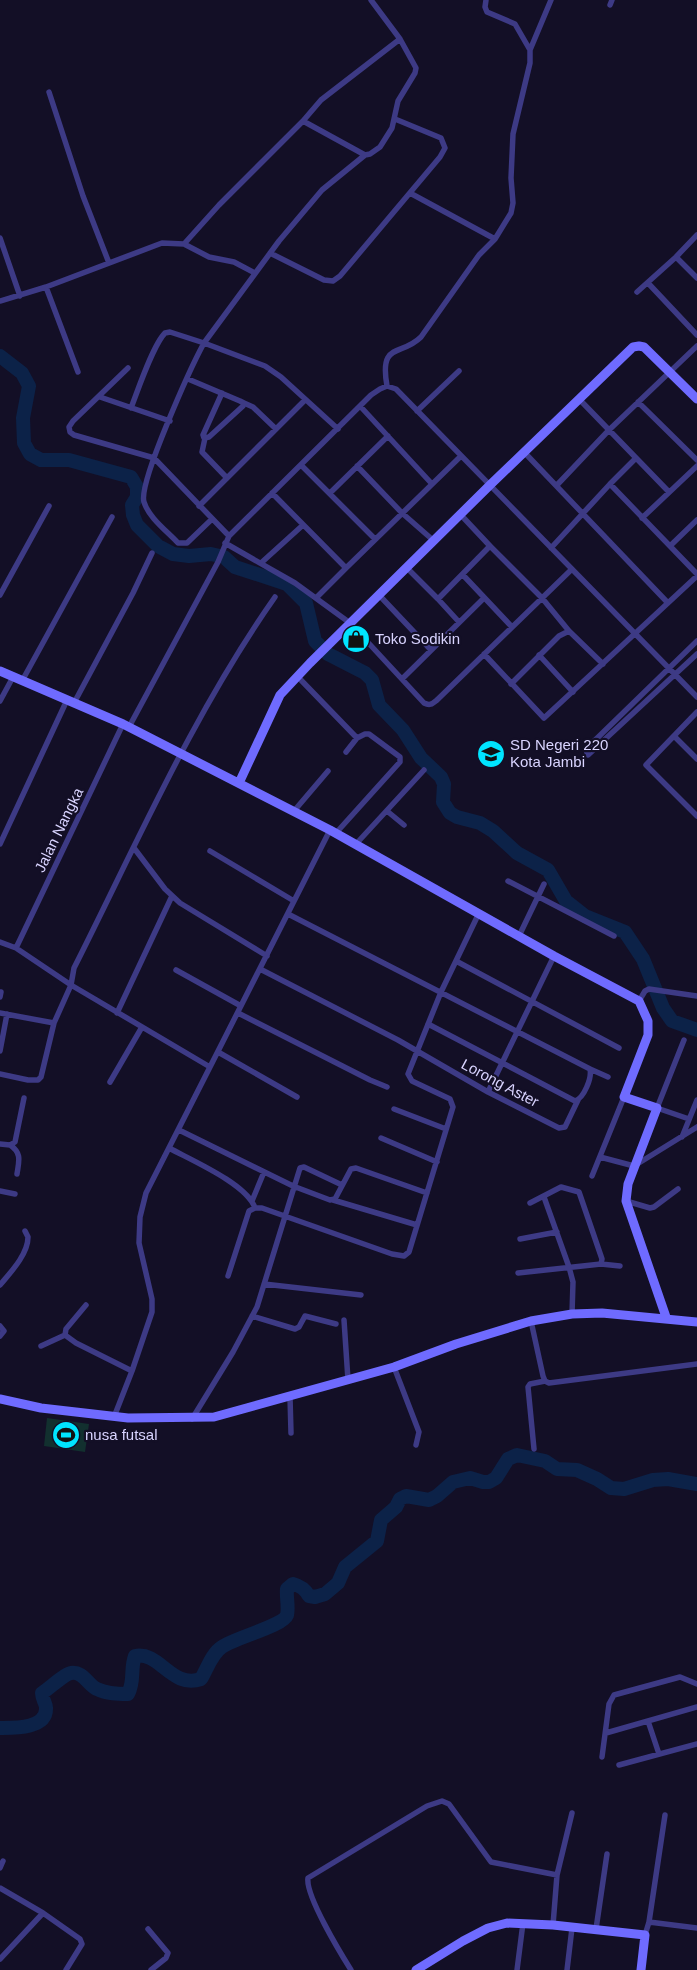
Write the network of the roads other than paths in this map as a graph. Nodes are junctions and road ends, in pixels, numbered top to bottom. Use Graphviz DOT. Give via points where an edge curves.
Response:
graph roads {
  1 [pos="370,0"];
  2 [pos="486,0"];
  3 [pos="551,0"];
  4 [pos="400,39"];
  5 [pos="530,50"];
  6 [pos="49,92"];
  7 [pos="395,119"];
  8 [pos="303,121"];
  9 [pos="365,155"];
  10 [pos="410,193"];
  11 [pos="697,235"];
  12 [pos="495,239"];
  13 [pos="0,240"];
  14 [pos="184,244"];
  15 [pos="270,253"];
  16 [pos="676,257"];
  17 [pos="109,263"];
  18 [pos="255,273"];
  19 [pos="697,278"];
  20 [pos="648,283"];
  21 [pos="46,287"];
  22 [pos="637,292"];
  23 [pos="20,296"];
  24 [pos="0,301"];
  25 [pos="697,335"];
  26 [pos="204,343"];
  27 [pos="697,346"];
  28 [pos="128,368"];
  29 [pos="459,371"];
  30 [pos="670,371"];
  31 [pos="78,372"];
  32 [pos="188,379"];
  33 [pos="388,386"];
  34 [pos="222,393"];
  35 [pos="100,397"];
  36 [pos="697,399"];
  37 [pos="305,400"];
  38 [pos="580,400"];
  39 [pos="638,402"];
  40 [pos="244,403"];
  41 [pos="360,406"];
  42 [pos="131,408"];
  43 [pos="417,411"];
  44 [pos="170,421"];
  45 [pos="338,428"];
  46 [pos="276,430"];
  47 [pos="610,430"];
  48 [pos="388,436"];
  49 [pos="205,438"];
  50 [pos="524,452"];
  51 [pos="461,456"];
  52 [pos="154,458"];
  53 [pos="636,458"];
  54 [pos="697,460"];
  55 [pos="301,465"];
  56 [pos="357,466"];
  57 [pos="697,466"];
  58 [pos="227,478"];
  59 [pos="432,484"];
  60 [pos="610,484"];
  61 [pos="490,485"];
  62 [pos="557,485"];
  63 [pos="669,492"];
  64 [pos="272,493"];
  65 [pos="330,493"];
  66 [pos="50,506"];
  67 [pos="199,506"];
  68 [pos="402,513"];
  69 [pos="460,514"];
  70 [pos="582,514"];
  71 [pos="112,517"];
  72 [pos="642,518"];
  73 [pos="212,519"];
  74 [pos="697,520"];
  75 [pos="303,524"];
  76 [pos="230,536"];
  77 [pos="375,539"];
  78 [pos="434,541"];
  79 [pos="225,543"];
  80 [pos="490,546"];
  81 [pos="670,546"];
  82 [pos="551,548"];
  83 [pos="152,553"];
  84 [pos="261,563"];
  85 [pos="346,568"];
  86 [pos="407,568"];
  87 [pos="572,569"];
  88 [pos="462,575"];
  89 [pos="697,575"];
  90 [pos="0,595"];
  91 [pos="379,595"];
  92 [pos="275,597"];
  93 [pos="316,598"];
  94 [pos="484,598"];
  95 [pos="542,598"];
  96 [pos="438,599"];
  97 [pos="668,603"];
  98 [pos="459,622"];
  99 [pos="350,623"];
  100 [pos="512,627"];
  101 [pos="569,631"];
  102 [pos="635,634"];
  103 [pos="696,645"];
  104 [pos="431,650"];
  105 [pos="484,654"];
  106 [pos="697,654"];
  107 [pos="539,655"];
  108 [pos="603,664"];
  109 [pos="669,669"];
  110 [pos="0,671"];
  111 [pos="674,674"];
  112 [pos="298,677"];
  113 [pos="18,679"];
  114 [pos="402,679"];
  115 [pos="511,684"];
  116 [pos="573,692"];
  117 [pos="697,697"];
  118 [pos="0,701"];
  119 [pos="71,702"];
  120 [pos="697,712"];
  121 [pos="126,725"];
  122 [pos="674,736"];
  123 [pos="357,738"];
  124 [pos="346,752"];
  125 [pos="181,753"];
  126 [pos="697,759"];
  127 [pos="424,770"];
  128 [pos="328,771"];
  129 [pos="239,783"];
  130 [pos="294,811"];
  131 [pos="387,811"];
  132 [pos="697,816"];
  133 [pos="404,825"];
  134 [pos="333,831"];
  135 [pos="0,844"];
  136 [pos="356,844"];
  137 [pos="134,848"];
  138 [pos="210,851"];
  139 [pos="508,881"];
  140 [pos="544,884"];
  141 [pos="172,896"];
  142 [pos="538,897"];
  143 [pos="294,901"];
  144 [pos="479,913"];
  145 [pos="288,914"];
  146 [pos="518,936"];
  147 [pos="614,936"];
  148 [pos="0,942"];
  149 [pos="16,948"];
  150 [pos="267,956"];
  151 [pos="554,956"];
  152 [pos="456,961"];
  153 [pos="260,969"];
  154 [pos="176,970"];
  155 [pos="71,985"];
  156 [pos="441,992"];
  157 [pos="697,996"];
  158 [pos="639,1001"];
  159 [pos="531,1002"];
  160 [pos="241,1006"];
  161 [pos="0,1013"];
  162 [pos="117,1013"];
  163 [pos="238,1013"];
  164 [pos="7,1014"];
  165 [pos="54,1023"];
  166 [pos="428,1024"];
  167 [pos="142,1027"];
  168 [pos="518,1032"];
  169 [pos="684,1040"];
  170 [pos="619,1048"];
  171 [pos="0,1051"];
  172 [pos="417,1051"];
  173 [pos="218,1052"];
  174 [pos="503,1062"];
  175 [pos="210,1067"];
  176 [pos="590,1069"];
  177 [pos="0,1074"];
  178 [pos="608,1078"];
  179 [pos="110,1082"];
  180 [pos="387,1086"];
  181 [pos="488,1092"];
  182 [pos="297,1097"];
  183 [pos="624,1097"];
  184 [pos="24,1098"];
  185 [pos="578,1100"];
  186 [pos="697,1100"];
  187 [pos="657,1108"];
  188 [pos="394,1109"];
  189 [pos="689,1119"];
  190 [pos="697,1127"];
  191 [pos="446,1129"];
  192 [pos="178,1130"];
  193 [pos="682,1137"];
  194 [pos="381,1138"];
  195 [pos="0,1144"];
  196 [pos="10,1145"];
  197 [pos="169,1148"];
  198 [pos="600,1156"];
  199 [pos="436,1162"];
  200 [pos="634,1166"];
  201 [pos="264,1172"];
  202 [pos="17,1174"];
  203 [pos="592,1176"];
  204 [pos="342,1185"];
  205 [pos="293,1186"];
  206 [pos="678,1189"];
  207 [pos="0,1191"];
  208 [pos="427,1193"];
  209 [pos="16,1194"];
  210 [pos="544,1197"];
  211 [pos="334,1200"];
  212 [pos="252,1201"];
  213 [pos="626,1201"];
  214 [pos="530,1203"];
  215 [pos="255,1208"];
  216 [pos="284,1216"];
  217 [pos="417,1225"];
  218 [pos="25,1231"];
  219 [pos="557,1232"];
  220 [pos="520,1239"];
  221 [pos="601,1264"];
  222 [pos="620,1266"];
  223 [pos="569,1268"];
  224 [pos="518,1273"];
  225 [pos="228,1276"];
  226 [pos="264,1284"];
  227 [pos="0,1285"];
  228 [pos="361,1295"];
  229 [pos="86,1305"];
  230 [pos="572,1314"];
  231 [pos="252,1316"];
  232 [pos="666,1318"];
  233 [pos="344,1320"];
  234 [pos="531,1321"];
  235 [pos="697,1322"];
  236 [pos="336,1324"];
  237 [pos="0,1326"];
  238 [pos="66,1335"];
  239 [pos="0,1336"];
  240 [pos="41,1346"];
  241 [pos="697,1364"];
  242 [pos="394,1367"];
  243 [pos="132,1371"];
  244 [pos="348,1380"];
  245 [pos="545,1381"];
  246 [pos="290,1397"];
  247 [pos="0,1399"];
  248 [pos="114,1417"];
  249 [pos="192,1418"];
  250 [pos="291,1433"];
  251 [pos="416,1445"];
  252 [pos="534,1449"];
  253 [pos="697,1684"];
  254 [pos="697,1707"];
  255 [pos="648,1721"];
  256 [pos="606,1733"];
  257 [pos="697,1744"];
  258 [pos="660,1754"];
  259 [pos="602,1757"];
  260 [pos="619,1765"];
  261 [pos="572,1812"];
  262 [pos="665,1816"];
  263 [pos="607,1854"];
  264 [pos="3,1861"];
  265 [pos="0,1868"];
  266 [pos="557,1875"];
  267 [pos="0,1888"];
  268 [pos="43,1914"];
  269 [pos="649,1922"];
  270 [pos="523,1923"];
  271 [pos="553,1925"];
  272 [pos="572,1928"];
  273 [pos="697,1928"];
  274 [pos="148,1929"];
  275 [pos="596,1929"];
  276 [pos="646,1935"];
  277 [pos="0,1959"];
  278 [pos="66,1970"];
  279 [pos="151,1970"];
  280 [pos="351,1970"];
  281 [pos="416,1970"];
  282 [pos="517,1970"];
  283 [pos="567,1970"];
  284 [pos="641,1970"];
  1 -- 4 [label="street"];
  2 -- 5 [label="street" via="487,12 515,24"];
  3 -- 5 [label="street"];
  4 -- 7 [label="street" via="416,68 398,101"];
  4 -- 8 [label="street" via="334,89"];
  5 -- 12 [label="street" via="530,63 513,134 513,206"];
  6 -- 17 [label="street"];
  7 -- 9 [label="street" via="380,147"];
  7 -- 10 [label="street" via="435,135 445,144 440,158"];
  8 -- 9 [label="street"];
  8 -- 14 [label="street"];
  9 -- 15 [label="street" via="322,190"];
  10 -- 12 [label="street"];
  10 -- 15 [label="street" via="333,281 324,280"];
  11 -- 16 [label="street"];
  12 -- 33 [label="street" via="479,255 421,337 391,352 386,369"];
  13 -- 23 [label="street"];
  14 -- 17 [label="street" via="160,244"];
  14 -- 18 [label="street" via="209,257 234,262"];
  15 -- 18 [label="street"];
  16 -- 19 [label="street"];
  16 -- 20 [label="street"];
  17 -- 21 [label="street"];
  18 -- 26 [label="street"];
  20 -- 22 [label="street"];
  20 -- 25 [label="street"];
  21 -- 23 [label="street"];
  21 -- 31 [label="street"];
  23 -- 24 [label="street"];
  26 -- 32 [label="street"];
  26 -- 37 [label="street" via="265,366"];
  26 -- 42 [label="street" via="164,333 154,349"];
  27 -- 30 [label="street"];
  28 -- 35 [label="street"];
  29 -- 43 [label="street"];
  30 -- 36 [label="street"];
  30 -- 38 [label="street" via="644,347 633,347"];
  30 -- 39 [label="street"];
  32 -- 34 [label="street"];
  32 -- 44 [label="street"];
  33 -- 41 [label="street, Jalan Nangka" via="380,388"];
  33 -- 43 [label="street" via="396,389"];
  34 -- 40 [label="street"];
  34 -- 49 [label="street" via="203,435"];
  35 -- 42 [label="street"];
  35 -- 52 [label="street" via="71,424 71,433"];
  37 -- 45 [label="street"];
  37 -- 46 [label="street"];
  38 -- 47 [label="street"];
  38 -- 50 [label="street"];
  39 -- 47 [label="street"];
  39 -- 54 [label="street"];
  40 -- 46 [label="street" via="253,407"];
  40 -- 49 [label="street"];
  41 -- 45 [label="street, Jalan Nangka"];
  41 -- 48 [label="street"];
  42 -- 44 [label="street"];
  43 -- 51 [label="street"];
  44 -- 52 [label="street"];
  45 -- 55 [label="street, Jalan Nangka"];
  46 -- 58 [label="street"];
  47 -- 53 [label="street"];
  47 -- 62 [label="street"];
  48 -- 56 [label="street"];
  48 -- 59 [label="street"];
  49 -- 58 [label="street" via="202,452"];
  50 -- 61 [label="street"];
  50 -- 62 [label="street"];
  51 -- 59 [label="street"];
  51 -- 61 [label="street"];
  52 -- 67 [label="street"];
  52 -- 73 [label="street" via="143,495 154,518 178,543 183,544"];
  53 -- 60 [label="street"];
  53 -- 63 [label="street"];
  55 -- 64 [label="street, Jalan Nangka"];
  55 -- 65 [label="street"];
  56 -- 65 [label="street"];
  56 -- 68 [label="street"];
  57 -- 63 [label="street"];
  58 -- 67 [label="street"];
  59 -- 68 [label="street"];
  60 -- 70 [label="street"];
  60 -- 72 [label="street"];
  61 -- 69 [label="street"];
  61 -- 82 [label="street"];
  62 -- 70 [label="street"];
  63 -- 72 [label="street"];
  64 -- 75 [label="street"];
  64 -- 76 [label="street, Jalan Nangka"];
  65 -- 77 [label="street"];
  66 -- 90 [label="street"];
  67 -- 73 [label="street"];
  68 -- 77 [label="street"];
  68 -- 78 [label="street"];
  69 -- 78 [label="street"];
  69 -- 80 [label="street"];
  70 -- 82 [label="street"];
  70 -- 97 [label="street"];
  71 -- 113 [label="street"];
  72 -- 81 [label="street"];
  73 -- 76 [label="street"];
  74 -- 81 [label="street"];
  75 -- 84 [label="street"];
  75 -- 85 [label="street"];
  76 -- 79 [label="street, Jalan Nangka"];
  77 -- 85 [label="street"];
  78 -- 86 [label="street"];
  79 -- 84 [label="street"];
  79 -- 121 [label="street, Jalan Nangka" via="218,562"];
  80 -- 88 [label="street"];
  80 -- 95 [label="street"];
  81 -- 89 [label="street"];
  82 -- 87 [label="street"];
  83 -- 119 [label="street"];
  84 -- 93 [label="street"];
  85 -- 93 [label="street"];
  86 -- 91 [label="street"];
  86 -- 96 [label="street"];
  87 -- 95 [label="street"];
  87 -- 102 [label="street"];
  88 -- 94 [label="street"];
  88 -- 96 [label="street"];
  89 -- 97 [label="street"];
  91 -- 99 [label="street"];
  91 -- 104 [label="street"];
  92 -- 125 [label="street" via="251,631"];
  93 -- 99 [label="street"];
  94 -- 98 [label="street"];
  94 -- 100 [label="street"];
  95 -- 100 [label="street"];
  95 -- 101 [label="street"];
  96 -- 98 [label="street"];
  97 -- 102 [label="street"];
  98 -- 104 [label="street"];
  99 -- 112 [label="street"];
  99 -- 114 [label="street"];
  100 -- 105 [label="street"];
  101 -- 107 [label="street"];
  101 -- 108 [label="street"];
  102 -- 108 [label="street"];
  102 -- 109 [label="street"];
  103 -- 109 [label="street"];
  104 -- 114 [label="street"];
  105 -- 114 [label="street" via="432,704 424,703"];
  105 -- 115 [label="street"];
  106 -- 111 [label="street"];
  107 -- 115 [label="street"];
  107 -- 116 [label="street"];
  108 -- 116 [label="street"];
  109 -- 111 [label="street"];
  109 -- 111 [label="street" via="587,748 588,755"];
  110 -- 113 [label="street"];
  111 -- 117 [label="street"];
  112 -- 123 [label="street"];
  112 -- 129 [label="street" via="280,696"];
  113 -- 118 [label="street"];
  113 -- 119 [label="street"];
  115 -- 116 [label="street" via="544,718"];
  119 -- 121 [label="street"];
  119 -- 135 [label="street"];
  120 -- 122 [label="street"];
  121 -- 125 [label="street"];
  121 -- 149 [label="street, Jalan Nangka"];
  122 -- 126 [label="street"];
  122 -- 132 [label="street" via="646,765"];
  123 -- 124 [label="street"];
  123 -- 134 [label="street" via="371,735 400,757 400,762"];
  125 -- 129 [label="street"];
  125 -- 137 [label="street"];
  127 -- 131 [label="street"];
  128 -- 130 [label="street"];
  129 -- 130 [label="street"];
  130 -- 134 [label="street"];
  131 -- 133 [label="street"];
  131 -- 136 [label="street"];
  134 -- 136 [label="street"];
  134 -- 143 [label="street"];
  136 -- 144 [label="street"];
  137 -- 141 [label="street"];
  137 -- 155 [label="street" via="74,968"];
  138 -- 143 [label="street"];
  139 -- 142 [label="street"];
  140 -- 142 [label="street"];
  141 -- 150 [label="street"];
  141 -- 162 [label="street"];
  142 -- 146 [label="street"];
  142 -- 147 [label="street"];
  143 -- 145 [label="street"];
  144 -- 146 [label="street"];
  144 -- 152 [label="street"];
  145 -- 150 [label="street"];
  145 -- 156 [label="street"];
  146 -- 151 [label="street"];
  148 -- 149 [label="street"];
  149 -- 155 [label="street"];
  150 -- 153 [label="street"];
  151 -- 158 [label="street"];
  151 -- 159 [label="street"];
  152 -- 156 [label="street"];
  152 -- 159 [label="street"];
  153 -- 160 [label="street"];
  153 -- 172 [label="street, Lorong Aster"];
  154 -- 160 [label="street"];
  155 -- 162 [label="street"];
  155 -- 165 [label="street"];
  156 -- 166 [label="street"];
  156 -- 168 [label="street"];
  157 -- 158 [label="street" via="650,990 645,991"];
  158 -- 183 [label="street" via="648,1021 648,1035"];
  159 -- 168 [label="street"];
  159 -- 170 [label="street"];
  160 -- 163 [label="street"];
  161 -- 164 [label="street"];
  162 -- 167 [label="street"];
  163 -- 173 [label="street"];
  163 -- 180 [label="street"];
  164 -- 165 [label="street"];
  164 -- 171 [label="street"];
  165 -- 177 [label="street" via="38,1080"];
  166 -- 172 [label="street"];
  166 -- 174 [label="street"];
  167 -- 175 [label="street"];
  167 -- 179 [label="street"];
  168 -- 174 [label="street"];
  168 -- 176 [label="street"];
  169 -- 187 [label="street"];
  172 -- 181 [label="street, Lorong Aster"];
  172 -- 191 [label="street" via="408,1074 412,1081 450,1099 453,1107"];
  173 -- 175 [label="street"];
  173 -- 182 [label="street"];
  174 -- 181 [label="street"];
  174 -- 185 [label="street"];
  175 -- 192 [label="street"];
  176 -- 178 [label="street"];
  176 -- 185 [label="street" via="591,1076"];
  181 -- 185 [label="street, Lorong Aster" via="559,1128 564,1127"];
  183 -- 187 [label="street"];
  183 -- 198 [label="street"];
  184 -- 196 [label="street" via="15,1142"];
  186 -- 189 [label="street"];
  187 -- 189 [label="street"];
  187 -- 200 [label="street"];
  188 -- 191 [label="street"];
  189 -- 193 [label="street"];
  190 -- 193 [label="street"];
  191 -- 199 [label="street"];
  192 -- 197 [label="street"];
  192 -- 201 [label="street"];
  193 -- 200 [label="street"];
  194 -- 199 [label="street"];
  195 -- 196 [label="street"];
  196 -- 202 [label="street" via="19,1156"];
  197 -- 212 [label="street" via="239,1187"];
  197 -- 243 [label="street" via="146,1193 140,1217 140,1242 153,1306"];
  198 -- 200 [label="street"];
  198 -- 203 [label="street"];
  199 -- 208 [label="street"];
  200 -- 213 [label="street"];
  201 -- 205 [label="street"];
  201 -- 212 [label="street"];
  204 -- 205 [label="street" via="301,1167"];
  204 -- 208 [label="street" via="351,1169 356,1168"];
  204 -- 211 [label="street"];
  205 -- 211 [label="street"];
  205 -- 216 [label="street"];
  206 -- 213 [label="street" via="650,1208"];
  207 -- 209 [label="street"];
  208 -- 217 [label="street"];
  210 -- 214 [label="street"];
  210 -- 219 [label="street"];
  210 -- 221 [label="street" via="561,1186 581,1195"];
  211 -- 217 [label="street"];
  212 -- 215 [label="street"];
  213 -- 232 [label="street"];
  215 -- 216 [label="street"];
  215 -- 225 [label="street" via="249,1211"];
  216 -- 217 [label="street" via="363,1245 404,1256 409,1252"];
  216 -- 226 [label="street"];
  218 -- 227 [label="street" via="27,1245"];
  219 -- 220 [label="street"];
  219 -- 223 [label="street"];
  221 -- 222 [label="street"];
  221 -- 223 [label="street"];
  223 -- 224 [label="street"];
  223 -- 230 [label="street"];
  226 -- 228 [label="street"];
  226 -- 231 [label="street"];
  229 -- 238 [label="street" via="66,1329"];
  230 -- 232 [label="street" via="610,1313"];
  230 -- 234 [label="street"];
  231 -- 236 [label="street" via="295,1329 306,1316"];
  231 -- 249 [label="street"];
  232 -- 235 [label="street"];
  233 -- 244 [label="street"];
  234 -- 242 [label="street"];
  234 -- 245 [label="street"];
  237 -- 239 [label="street" via="4,1331"];
  238 -- 240 [label="street"];
  238 -- 243 [label="street"];
  241 -- 245 [label="street" via="555,1383"];
  242 -- 244 [label="street"];
  242 -- 251 [label="street" via="418,1432"];
  243 -- 248 [label="street"];
  244 -- 246 [label="street"];
  245 -- 252 [label="street" via="528,1387"];
  246 -- 249 [label="street" via="222,1416"];
  246 -- 250 [label="street"];
  247 -- 248 [label="street"];
  248 -- 249 [label="street"];
  253 -- 256 [label="street" via="680,1677 614,1696 609,1704"];
  254 -- 255 [label="street"];
  255 -- 256 [label="street"];
  255 -- 258 [label="street"];
  256 -- 259 [label="street"];
  257 -- 258 [label="street"];
  258 -- 260 [label="street"];
  261 -- 266 [label="street"];
  262 -- 269 [label="street"];
  263 -- 275 [label="street"];
  264 -- 265 [label="street"];
  266 -- 271 [label="street"];
  266 -- 280 [label="street" via="491,1862 449,1804 442,1801 427,1806 308,1878 315,1904"];
  267 -- 268 [label="street"];
  268 -- 277 [label="street"];
  268 -- 278 [label="street" via="80,1939 82,1944"];
  269 -- 273 [label="street"];
  269 -- 276 [label="street"];
  270 -- 271 [label="street"];
  270 -- 281 [label="street" via="488,1928"];
  270 -- 282 [label="street"];
  271 -- 272 [label="street"];
  272 -- 275 [label="street"];
  272 -- 283 [label="street"];
  274 -- 279 [label="street" via="168,1953"];
  275 -- 276 [label="street"];
  276 -- 284 [label="street"];
}
